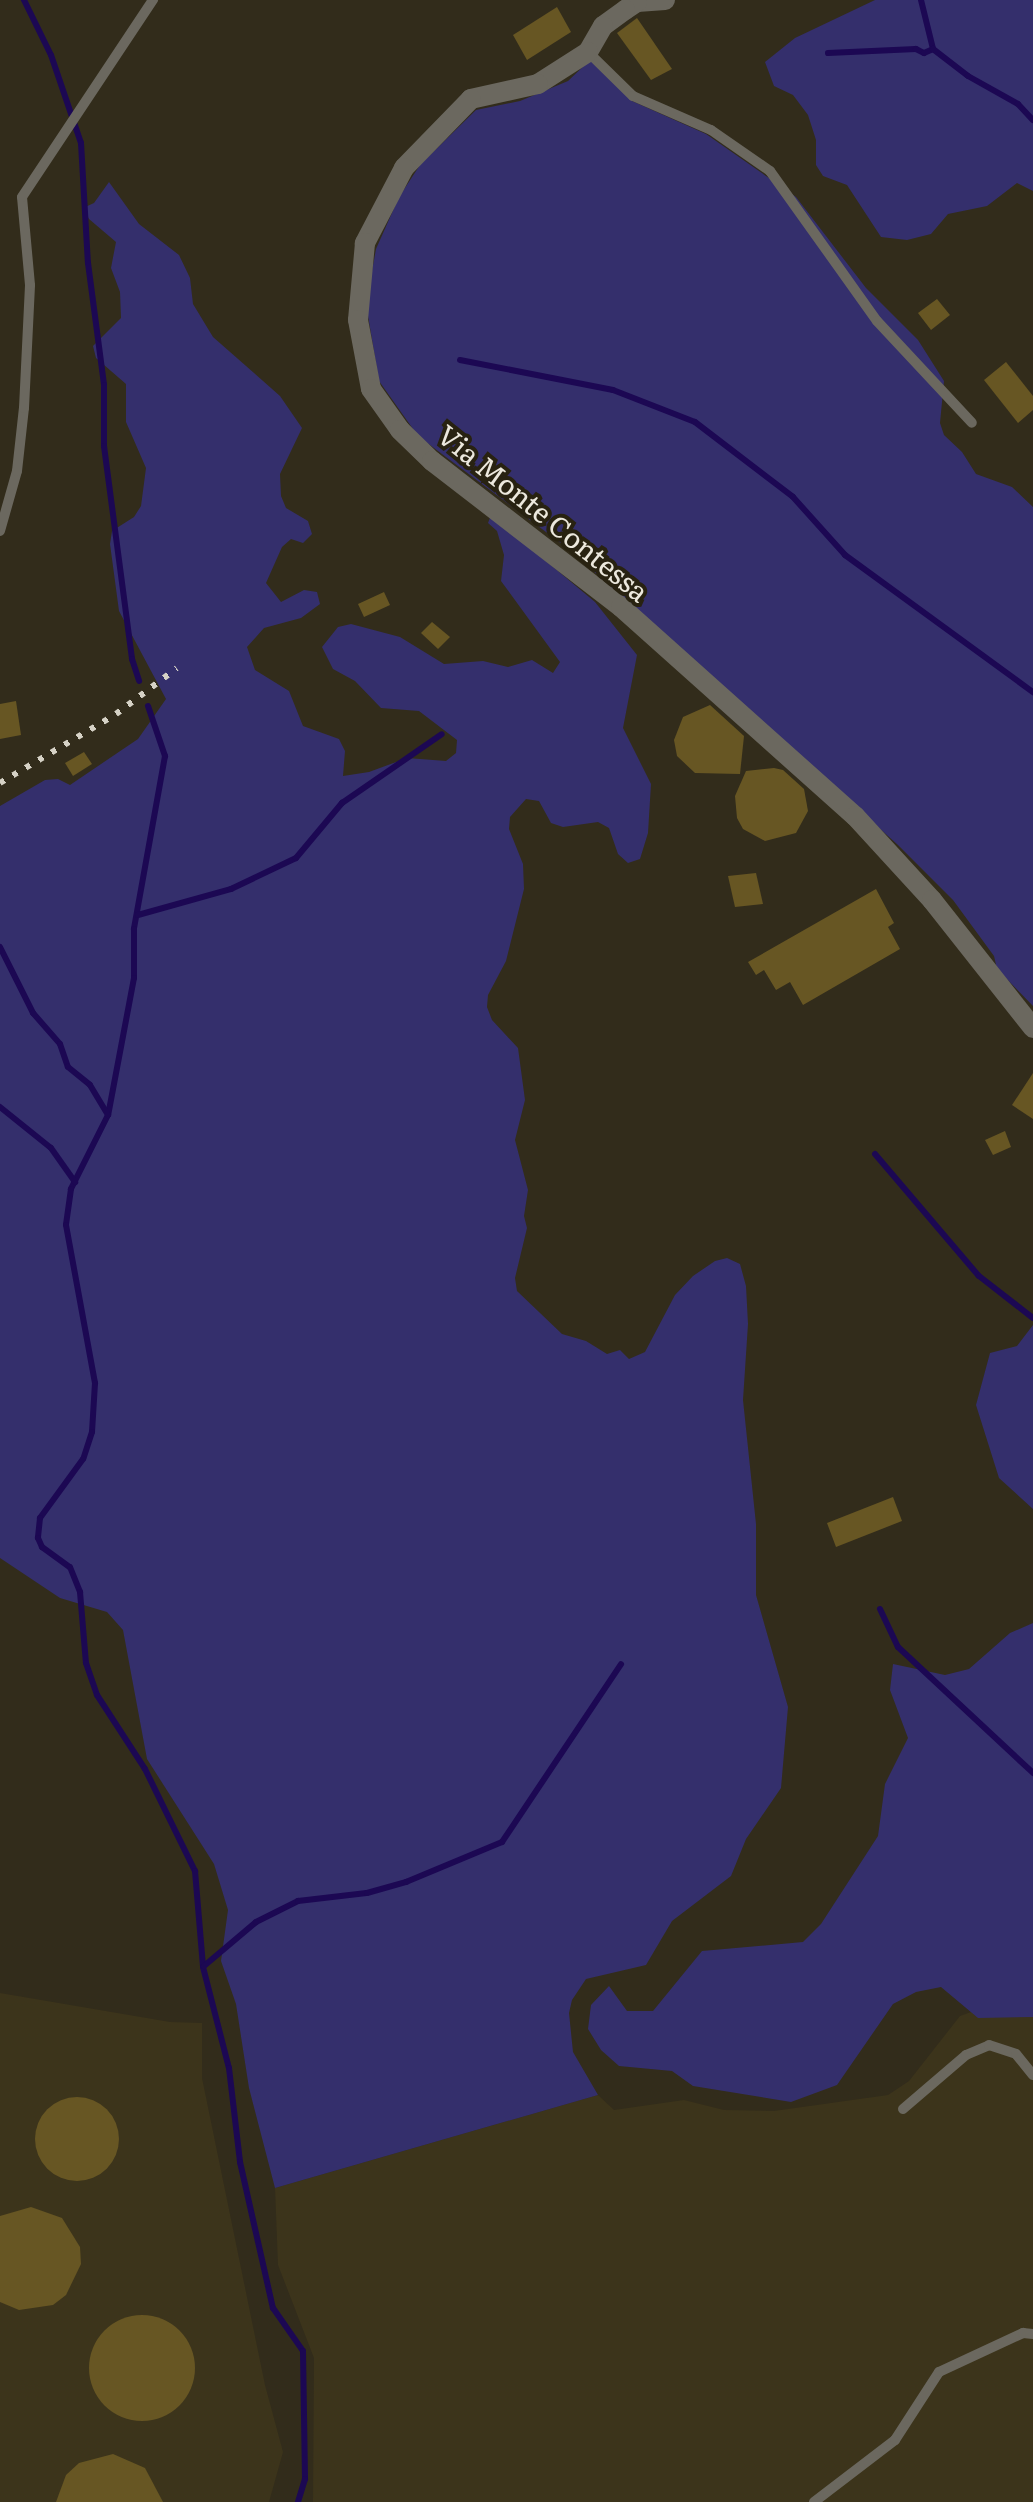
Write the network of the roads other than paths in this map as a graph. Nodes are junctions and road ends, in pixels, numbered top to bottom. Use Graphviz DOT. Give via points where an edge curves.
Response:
graph roads {
  1 [pos="153,0"];
  2 [pos="664,0"];
  3 [pos="588,52"];
  4 [pos="972,423"];
  5 [pos="0,531"];
  6 [pos="1033,1028"];
  7 [pos="1033,2075"];
  8 [pos="903,2110"];
  9 [pos="1033,2334"];
  10 [pos="814,2502"];
  1 -- 5 [label="lane" via="22,197 30,285 24,408 17,471"];
  2 -- 3 [label="street, Via Monte Contessa" via="638,2 614,18"];
  3 -- 4 [label="lane" via="633,96 711,130 770,172 877,321"];
  3 -- 6 [label="street, Via Monte Contessa" via="538,84 471,99 404,168 365,242 358,320 372,389 432,461 621,606 854,816 932,900"];
  7 -- 8 [label="lane" via="1016,2054 988,2045 954,2063"];
  9 -- 10 [label="lane" via="939,2372 896,2440"];
}
